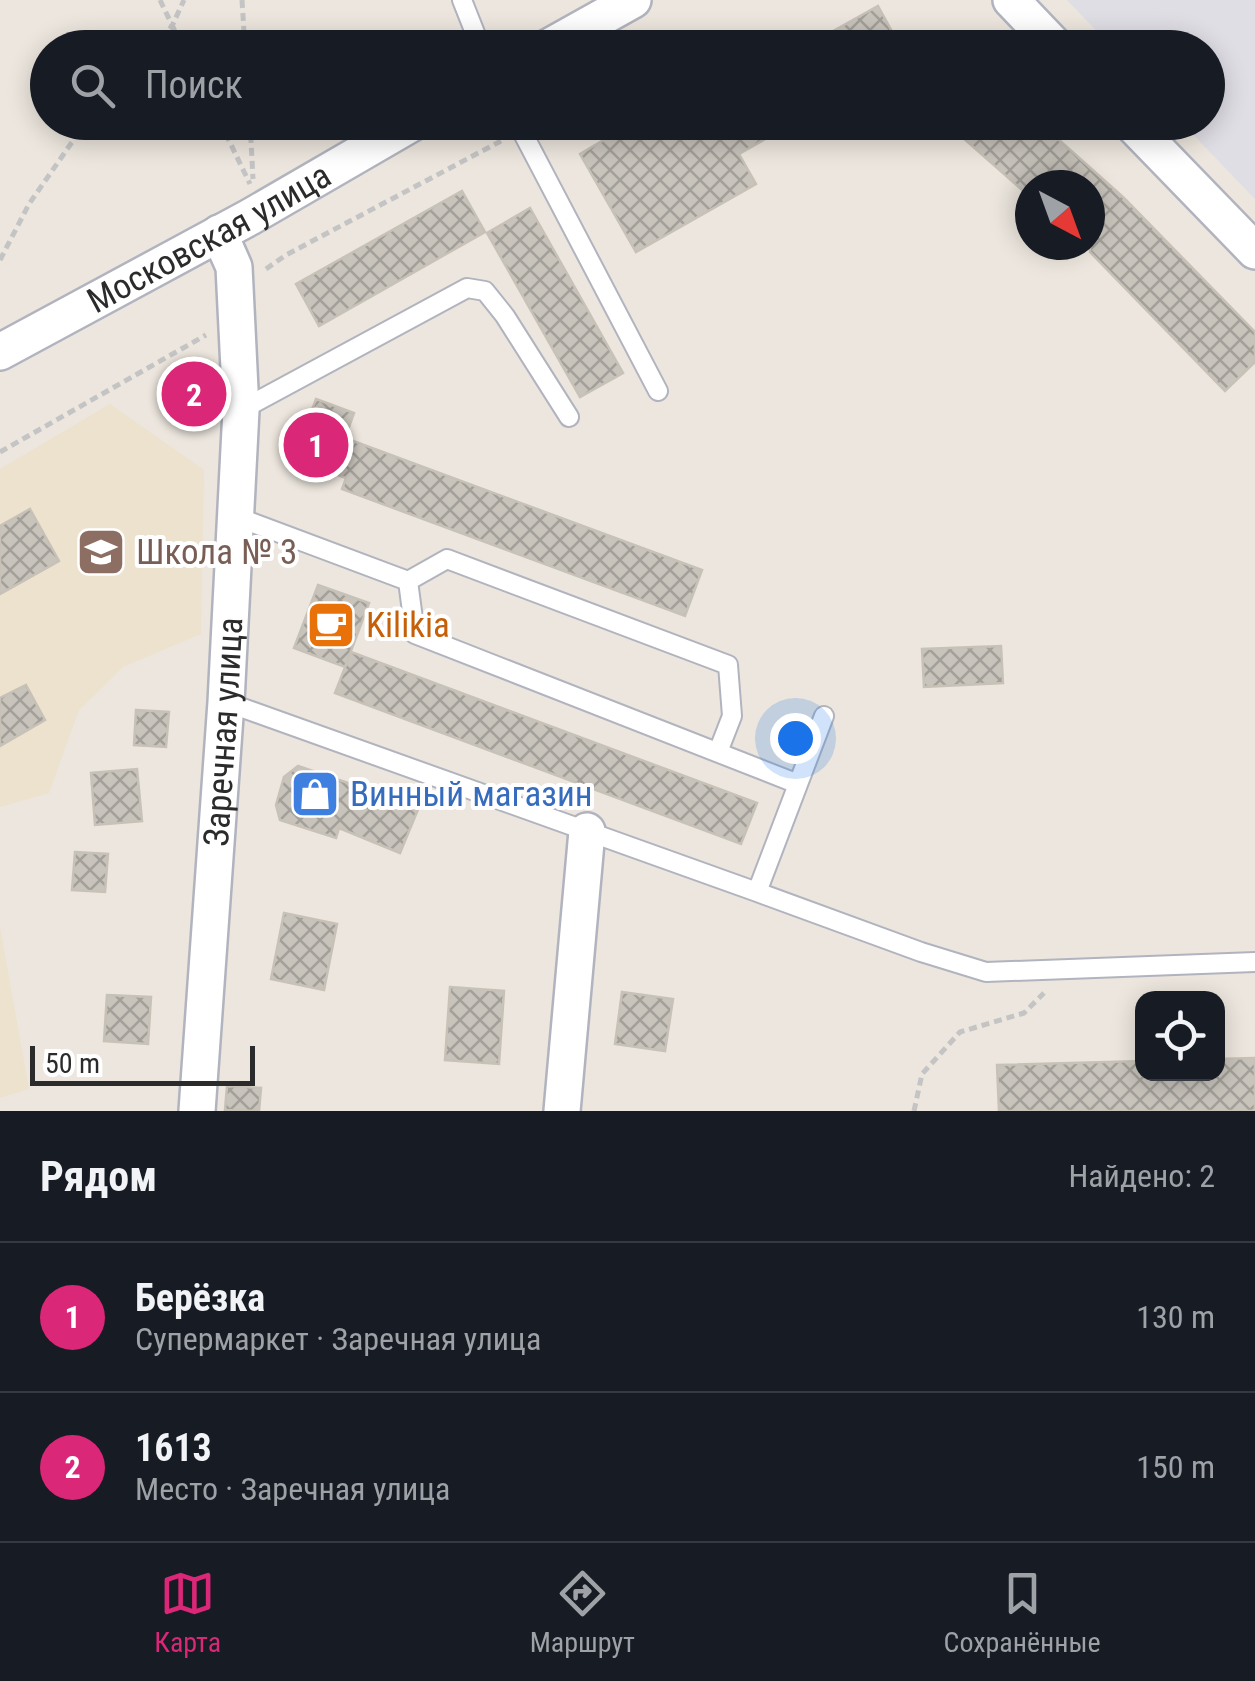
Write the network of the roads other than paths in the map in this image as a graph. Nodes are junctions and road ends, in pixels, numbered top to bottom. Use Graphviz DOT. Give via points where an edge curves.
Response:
graph roads {
  1 [pos="462,0"];
  2 [pos="633,0"];
  3 [pos="1011,0"];
  4 [pos="474,30"];
  5 [pos="579,30"];
  6 [pos="1040,30"];
  7 [pos="382,140"];
  8 [pos="527,140"];
  9 [pos="1147,140"];
  10 [pos="219,233"];
  11 [pos="1255,251"];
  12 [pos="0,352"];
  13 [pos="658,391"];
  14 [pos="241,410"];
  15 [pos="569,417"];
  16 [pos="237,518"];
  17 [pos="408,581"];
  18 [pos="226,702"];
  19 [pos="824,716"];
  20 [pos="718,752"];
  21 [pos="798,784"];
  22 [pos="587,831"];
  23 [pos="756,892"];
  24 [pos="1255,962"];
  25 [pos="197,1111"];
  26 [pos="562,1111"];
  1 -- 4 [label="lane"];
  2 -- 5 [label="street"];
  3 -- 6 [label="street"];
  7 -- 10 [label="street, Московская улица"];
  8 -- 13 [label="lane"];
  9 -- 11 [label="street"];
  10 -- 12 [label="street, Московская улица"];
  10 -- 14 [label="street, Заречная улица" via="234,267"];
  14 -- 15 [label="lane" via="467,288 485,290"];
  14 -- 16 [label="street, Заречная улица"];
  16 -- 17 [label="lane"];
  16 -- 18 [label="street, Заречная улица"];
  17 -- 20 [label="lane" via="415,634"];
  17 -- 20 [label="lane" via="447,559 728,665 732,716"];
  18 -- 22 [label="lane"];
  18 -- 25 [label="street, Заречная улица"];
  19 -- 21 [label="lane"];
  20 -- 21 [label="lane"];
  21 -- 23 [label="lane"];
  22 -- 23 [label="lane"];
  22 -- 26 [label="street"];
  23 -- 24 [label="lane" via="986,972"];
}
